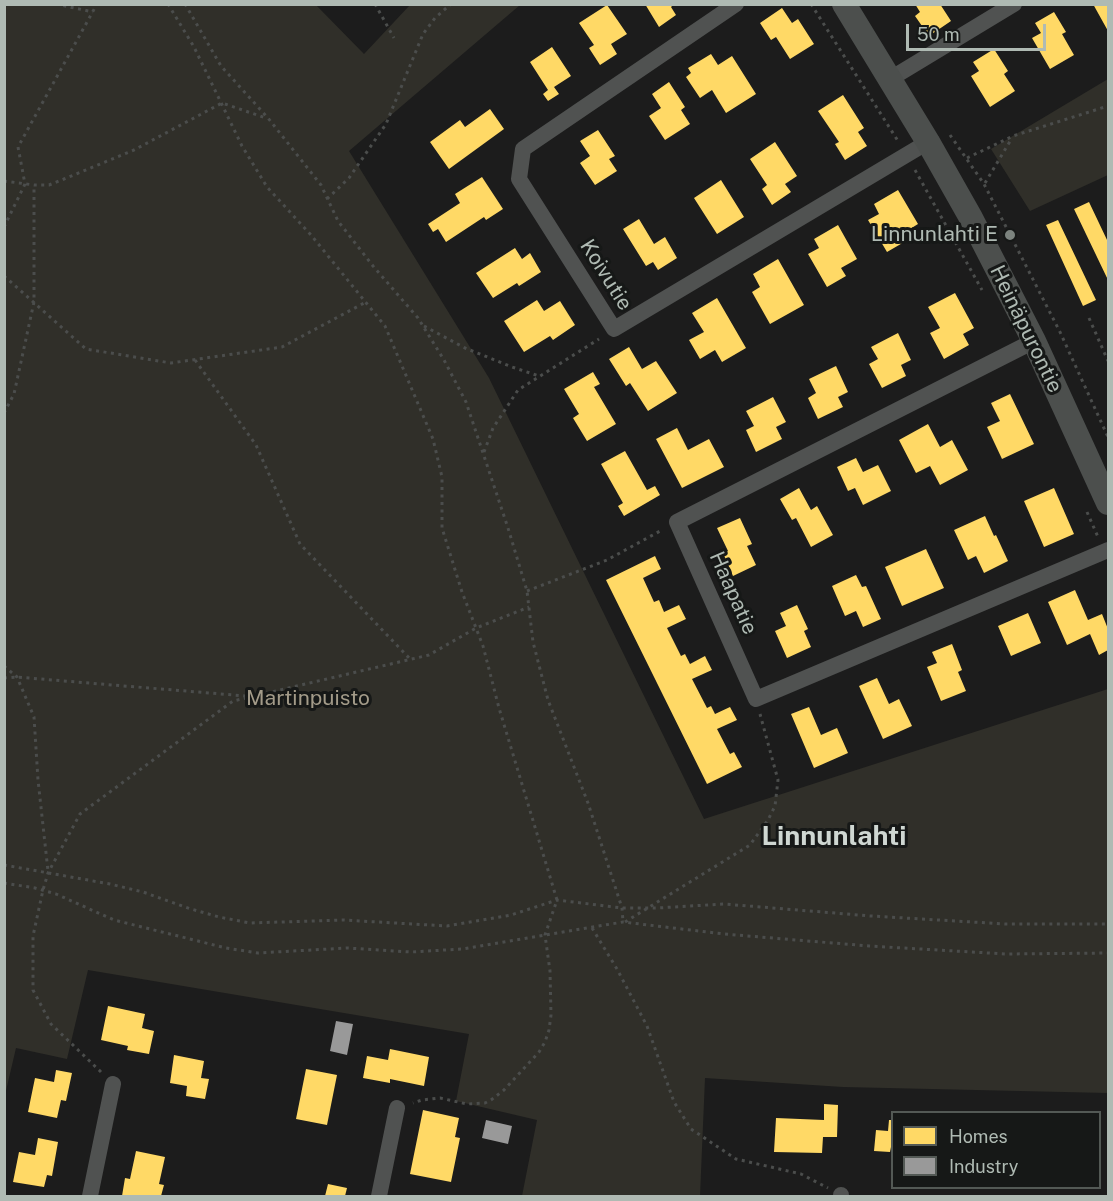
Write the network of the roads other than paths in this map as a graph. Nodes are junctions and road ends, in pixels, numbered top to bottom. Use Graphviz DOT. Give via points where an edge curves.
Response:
graph roads {
  1 [pos="736,4"];
  2 [pos="844,4"];
  3 [pos="1014,4"];
  4 [pos="890,79"];
  5 [pos="928,142"];
  6 [pos="1034,341"];
  7 [pos="1097,506"];
  8 [pos="1107,551"];
  9 [pos="113,1084"];
  10 [pos="397,1108"];
  11 [pos="90,1197"];
  12 [pos="379,1197"];
  1 -- 5 [label="street, Koivutie" via="523,149 519,179 614,329"];
  2 -- 4 [label="street, Heinäpurontie"];
  3 -- 4 [label="street"];
  4 -- 5 [label="street, Heinäpurontie"];
  5 -- 6 [label="street, Heinäpurontie"];
  6 -- 7 [label="street, Heinäpurontie"];
  6 -- 8 [label="street, Haapatie" via="677,522 756,699"];
  9 -- 11 [label="street"];
  10 -- 12 [label="street"];
}
